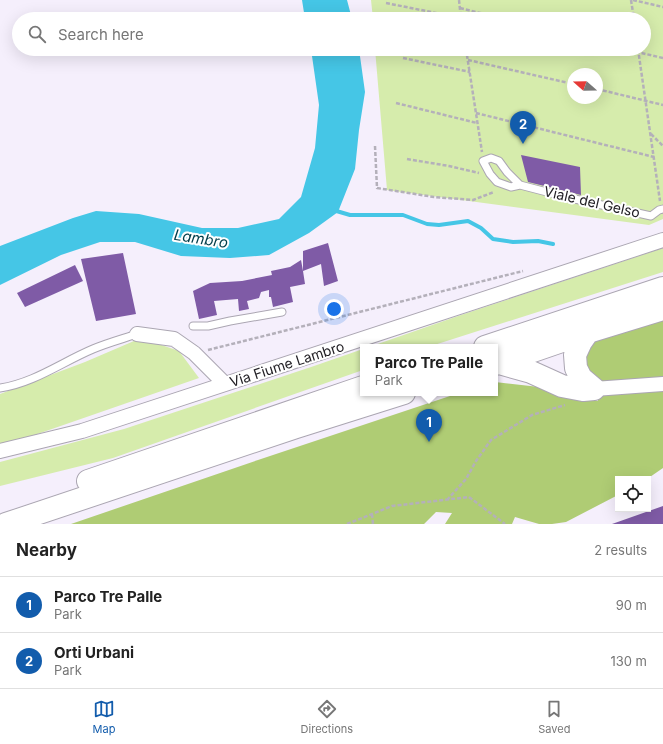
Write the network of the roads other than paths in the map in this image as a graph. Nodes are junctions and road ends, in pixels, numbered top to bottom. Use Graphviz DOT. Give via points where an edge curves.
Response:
graph roads {
  1 [pos="520,185"];
  2 [pos="662,209"];
  3 [pos="663,240"];
  4 [pos="663,288"];
  5 [pos="663,309"];
  6 [pos="282,312"];
  7 [pos="193,326"];
  8 [pos="588,332"];
  9 [pos="137,334"];
  10 [pos="498,356"];
  11 [pos="498,357"];
  12 [pos="498,360"];
  13 [pos="224,384"];
  14 [pos="663,384"];
  15 [pos="0,388"];
  16 [pos="360,388"];
  17 [pos="594,389"];
  18 [pos="395,396"];
  19 [pos="0,451"];
  20 [pos="0,511"];
  21 [pos="6,524"];
  1 -- 1 [label="lane, Viale del Gelso" via="499,161 491,158 483,161 497,182 511,187"];
  1 -- 2 [label="lane, Viale del Gelso" via="566,198 651,216"];
  3 -- 13 [label="street, Via Fiume Lambro"];
  4 -- 10 [label="main road"];
  5 -- 8 [label="main road"];
  6 -- 7 [label="lane" via="208,326"];
  8 -- 11 [label="main road"];
  8 -- 17 [label="main road" via="575,355 576,368 581,378"];
  9 -- 13 [label="street" via="174,339 194,353"];
  9 -- 15 [label="lane" via="93,349 13,386"];
  12 -- 17 [label="main road" via="562,386 583,390"];
  13 -- 19 [label="street, Via Fiume Lambro" via="82,431"];
  14 -- 17 [label="street"];
  16 -- 20 [label="main road"];
  18 -- 21 [label="main road"];
}
